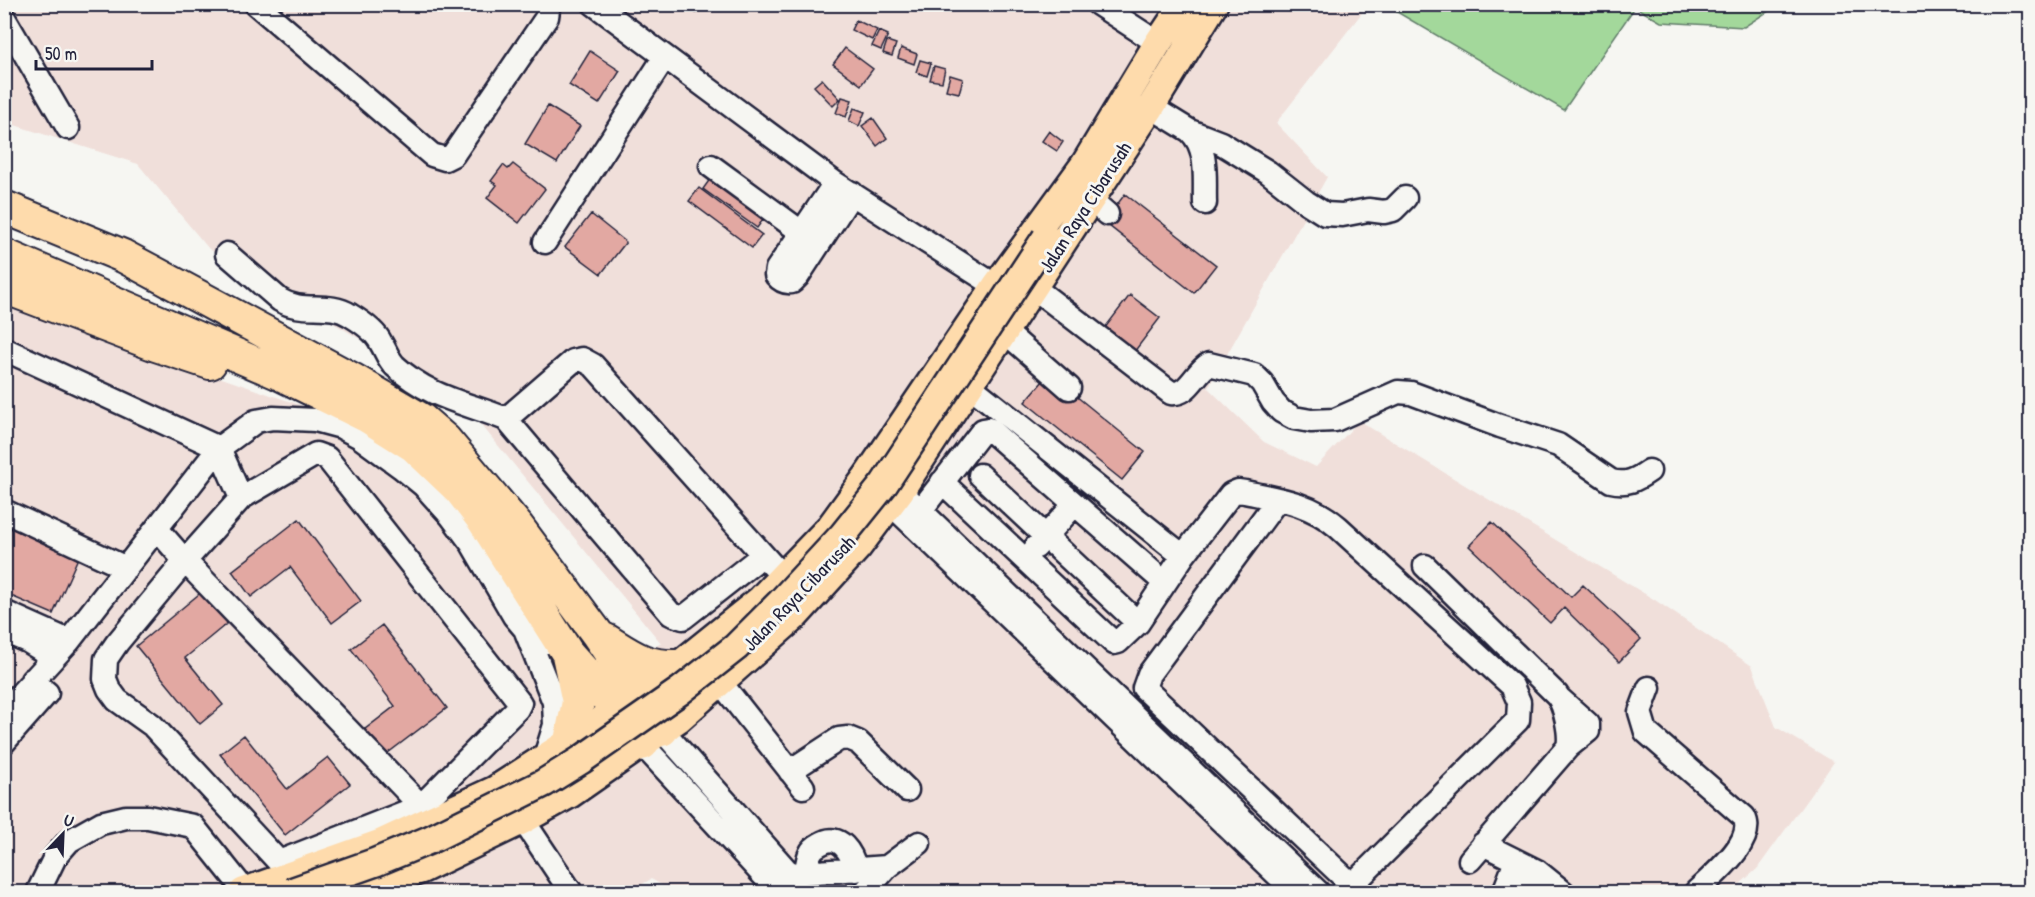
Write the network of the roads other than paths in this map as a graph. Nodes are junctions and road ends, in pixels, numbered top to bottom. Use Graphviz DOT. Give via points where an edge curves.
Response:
graph roads {
  1 [pos="21,4"];
  2 [pos="256,4"];
  3 [pos="546,4"];
  4 [pos="1098,4"];
  5 [pos="1184,4"];
  6 [pos="1214,4"];
  7 [pos="608,8"];
  8 [pos="4,17"];
  9 [pos="1158,43"];
  10 [pos="664,58"];
  11 [pos="1150,107"];
  12 [pos="68,129"];
  13 [pos="1135,131"];
  14 [pos="1190,131"];
  15 [pos="1084,164"];
  16 [pos="711,166"];
  17 [pos="843,188"];
  18 [pos="1405,198"];
  19 [pos="1205,203"];
  20 [pos="4,207"];
  21 [pos="1049,240"];
  22 [pos="545,242"];
  23 [pos="227,254"];
  24 [pos="4,255"];
  25 [pos="996,286"];
  26 [pos="4,287"];
  27 [pos="1033,287"];
  28 [pos="1004,331"];
  29 [pos="4,349"];
  30 [pos="970,386"];
  31 [pos="307,387"];
  32 [pos="1070,388"];
  33 [pos="506,419"];
  34 [pos="219,448"];
  35 [pos="1649,471"];
  36 [pos="980,475"];
  37 [pos="942,482"];
  38 [pos="895,497"];
  39 [pos="241,498"];
  40 [pos="1278,499"];
  41 [pos="1075,504"];
  42 [pos="921,510"];
  43 [pos="4,511"];
  44 [pos="157,529"];
  45 [pos="1046,537"];
  46 [pos="763,555"];
  47 [pos="1183,556"];
  48 [pos="1025,559"];
  49 [pos="185,561"];
  50 [pos="1425,566"];
  51 [pos="126,568"];
  52 [pos="783,577"];
  53 [pos="1165,583"];
  54 [pos="4,612"];
  55 [pos="1138,623"];
  56 [pos="525,629"];
  57 [pos="4,631"];
  58 [pos="598,635"];
  59 [pos="61,649"];
  60 [pos="566,650"];
  61 [pos="678,666"];
  62 [pos="721,683"];
  63 [pos="39,687"];
  64 [pos="1649,688"];
  65 [pos="635,696"];
  66 [pos="4,712"];
  67 [pos="661,731"];
  68 [pos="4,742"];
  69 [pos="568,742"];
  70 [pos="612,766"];
  71 [pos="907,790"];
  72 [pos="421,806"];
  73 [pos="523,820"];
  74 [pos="381,843"];
  75 [pos="919,843"];
  76 [pos="1516,861"];
  77 [pos="887,867"];
  78 [pos="420,870"];
  79 [pos="856,870"];
  80 [pos="1537,871"];
  81 [pos="287,876"];
  82 [pos="788,883"];
  83 [pos="1347,889"];
  84 [pos="38,892"];
  85 [pos="244,892"];
  86 [pos="317,892"];
  87 [pos="356,892"];
  88 [pos="393,892"];
  89 [pos="571,892"];
  90 [pos="865,892"];
  91 [pos="1296,892"];
  92 [pos="1318,892"];
  93 [pos="1504,892"];
  94 [pos="1525,892"];
  95 [pos="1563,892"];
  96 [pos="1696,892"];
  1 -- 8 [label="street"];
  2 -- 3 [label="street" via="432,155 445,159 453,155 547,17"];
  4 -- 9 [label="street"];
  5 -- 9 [label="main road, Jalan Raya Cibarusah"];
  6 -- 11 [label="main road, Jalan Raya Cibarusah"];
  7 -- 10 [label="street"];
  8 -- 12 [label="street"];
  9 -- 15 [label="main road, Jalan Raya Cibarusah"];
  10 -- 17 [label="street"];
  10 -- 22 [label="street"];
  11 -- 13 [label="main road, Jalan Raya Cibarusah"];
  11 -- 14 [label="street"];
  13 -- 21 [label="main road, Jalan Raya Cibarusah" via="1115,144"];
  13 -- 27 [label="main road, Jalan Raya Cibarusah" via="1098,207"];
  14 -- 18 [label="street" via="1221,143 1325,214 1384,212 1393,210"];
  14 -- 19 [label="street" via="1203,148"];
  15 -- 21 [label="main road, Jalan Raya Cibarusah"];
  15 -- 25 [label="main road, Jalan Raya Cibarusah"];
  16 -- 17 [label="street" via="809,239"];
  17 -- 25 [label="street"];
  20 -- 58 [label="highway" via="123,256 422,420 475,474"];
  21 -- 81 [label="main road, Jalan Raya Cibarusah, bridge" via="884,484 843,535 736,647 680,691 544,783 376,862"];
  21 -- 86 [label="main road, Jalan Raya Cibarusah" via="905,472 864,525 760,636 683,700 540,798 462,837"];
  23 -- 33 [label="street" via="290,306 349,314 381,341 393,364 428,391"];
  24 -- 31 [label="highway"];
  25 -- 52 [label="main road, Jalan Raya Cibarusah" via="831,526"];
  26 -- 31 [label="highway" via="145,342 233,371"];
  27 -- 28 [label="main road, Jalan Raya Cibarusah"];
  27 -- 35 [label="street" via="1172,393 1184,391 1209,364 1254,375 1281,411 1311,421 1335,420 1398,392 1411,393 1558,445 1611,481 1633,482"];
  28 -- 30 [label="main road, Jalan Raya Cibarusah"];
  28 -- 32 [label="street"];
  29 -- 34 [label="street"];
  30 -- 38 [label="main road, Jalan Raya Cibarusah"];
  30 -- 47 [label="street"];
  31 -- 60 [label="highway" via="368,417 414,446 460,490"];
  33 -- 46 [label="street" via="573,361 582,359 593,365"];
  33 -- 46 [label="street" via="676,617 683,618"];
  34 -- 39 [label="street"];
  34 -- 44 [label="street"];
  34 -- 56 [label="street" via="256,421 273,418 315,420 360,437 436,498 472,544"];
  36 -- 45 [label="street"];
  37 -- 41 [label="street" via="987,429"];
  37 -- 42 [label="street"];
  37 -- 48 [label="street"];
  38 -- 42 [label="street"];
  38 -- 62 [label="main road, Jalan Raya Cibarusah" via="857,548 796,615"];
  38 -- 91 [label="street"];
  39 -- 49 [label="street"];
  39 -- 72 [label="street" via="316,454 327,458 518,699 519,706"];
  40 -- 47 [label="street" via="1234,492"];
  40 -- 83 [label="street" via="1149,674 1144,688"];
  40 -- 83 [label="street" via="1311,508 1329,519 1512,686 1520,702 1518,720"];
  41 -- 45 [label="street"];
  41 -- 53 [label="street"];
  42 -- 92 [label="street"];
  43 -- 51 [label="street"];
  44 -- 49 [label="street"];
  44 -- 51 [label="street"];
  45 -- 48 [label="street"];
  45 -- 55 [label="street"];
  46 -- 52 [label="street"];
  47 -- 53 [label="street"];
  48 -- 55 [label="street" via="1112,642 1118,642"];
  49 -- 72 [label="street"];
  49 -- 81 [label="street" via="106,659 105,679 117,700 152,725"];
  50 -- 76 [label="street" via="1560,699 1570,737 1568,747 1477,852"];
  51 -- 59 [label="street"];
  52 -- 61 [label="main road, Jalan Raya Cibarusah"];
  53 -- 55 [label="street"];
  54 -- 59 [label="street"];
  56 -- 60 [label="street"];
  56 -- 69 [label="street" via="554,702 555,725"];
  57 -- 59 [label="street"];
  58 -- 61 [label="highway" via="644,662 659,667"];
  58 -- 65 [label="highway"];
  59 -- 63 [label="street"];
  60 -- 65 [label="highway"];
  60 -- 69 [label="highway" via="578,702"];
  61 -- 65 [label="main road, Jalan Raya Cibarusah"];
  62 -- 67 [label="main road, Jalan Raya Cibarusah"];
  62 -- 71 [label="street" via="796,779 839,739 848,738 858,742"];
  63 -- 66 [label="street"];
  63 -- 68 [label="street"];
  64 -- 96 [label="street" via="1640,712 1646,732 1747,823 1735,853"];
  65 -- 67 [label="highway"];
  65 -- 69 [label="main road, Jalan Raya Cibarusah"];
  67 -- 70 [label="main road, Jalan Raya Cibarusah"];
  67 -- 82 [label="street"];
  69 -- 70 [label="main road" via="601,732 611,741 615,753"];
  69 -- 74 [label="main road, Jalan Raya Cibarusah" via="495,790"];
  70 -- 73 [label="main road, Jalan Raya Cibarusah"];
  72 -- 74 [label="street"];
  72 -- 81 [label="street"];
  73 -- 78 [label="main road, Jalan Raya Cibarusah"];
  73 -- 89 [label="street"];
  74 -- 81 [label="main road, Jalan Raya Cibarusah"];
  75 -- 77 [label="street"];
  76 -- 80 [label="street"];
  76 -- 93 [label="street"];
  77 -- 79 [label="street"];
  77 -- 90 [label="street"];
  78 -- 87 [label="main road, Jalan Raya Cibarusah"];
  78 -- 88 [label="main road"];
  79 -- 82 [label="street"];
  79 -- 82 [label="street" via="848,849 829,841 811,852"];
  80 -- 94 [label="street"];
  80 -- 95 [label="street"];
  81 -- 85 [label="main road, Jalan Raya Cibarusah"];
  84 -- 85 [label="street" via="55,857 69,841 101,823 126,817 193,826"];
}
